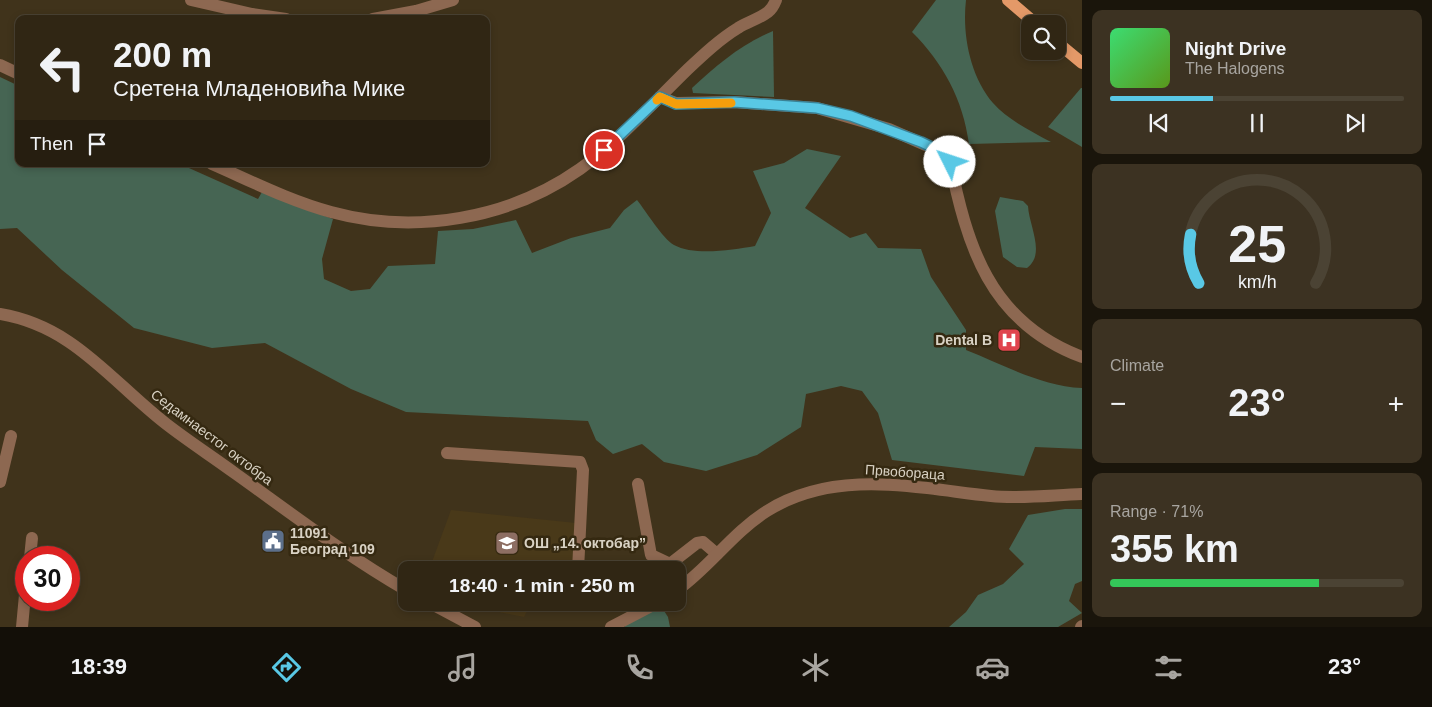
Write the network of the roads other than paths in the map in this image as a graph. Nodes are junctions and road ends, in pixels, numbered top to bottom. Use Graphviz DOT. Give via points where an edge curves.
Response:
graph roads {
  1 [pos="191,0"];
  2 [pos="453,0"];
  3 [pos="776,0"];
  4 [pos="1008,0"];
  5 [pos="259,15"];
  6 [pos="395,15"];
  7 [pos="1026,15"];
  8 [pos="1066,50"];
  9 [pos="1082,63"];
  10 [pos="0,65"];
  11 [pos="15,72"];
  12 [pos="660,97"];
  13 [pos="219,167"];
  14 [pos="0,314"];
  15 [pos="1082,357"];
  16 [pos="11,436"];
  17 [pos="447,452"];
  18 [pos="0,482"];
  19 [pos="638,484"];
  20 [pos="1082,494"];
  21 [pos="32,538"];
  22 [pos="31,546"];
  23 [pos="717,554"];
  24 [pos="578,561"];
  25 [pos="658,561"];
  26 [pos="674,561"];
  27 [pos="686,582"];
  28 [pos="398,585"];
  29 [pos="23,611"];
  30 [pos="445,611"];
  31 [pos="645,611"];
  32 [pos="624,625"];
  33 [pos="22,627"];
  34 [pos="475,627"];
  35 [pos="611,627"];
  1 -- 5 [label="street"];
  2 -- 6 [label="street"];
  3 -- 12 [label="street" via="769,12 736,29 710,48"];
  4 -- 7 [label="main road"];
  8 -- 9 [label="main road"];
  10 -- 11 [label="street"];
  12 -- 13 [label="street" via="598,155 565,179 515,204 467,217 402,222 345,215 289,198"];
  12 -- 15 [label="street" via="676,104 734,102 817,108 889,129 946,154 973,249 995,291 1030,329 1063,350"];
  14 -- 28 [label="street, Седамнаестог октобра" via="38,323 69,340 196,446 344,551"];
  16 -- 18 [label="street"];
  17 -- 24 [label="street" via="580,462 583,470"];
  19 -- 25 [label="street" via="651,555"];
  20 -- 23 [label="street, Првобораца" via="1001,496 883,483 837,487 775,506 739,531"];
  21 -- 22 [label="street"];
  23 -- 26 [label="street" via="700,542"];
  23 -- 27 [label="street, Првобораца"];
  29 -- 33 [label="street"];
  30 -- 34 [label="street"];
  31 -- 32 [label="street"];
  32 -- 35 [label="street"];
}
